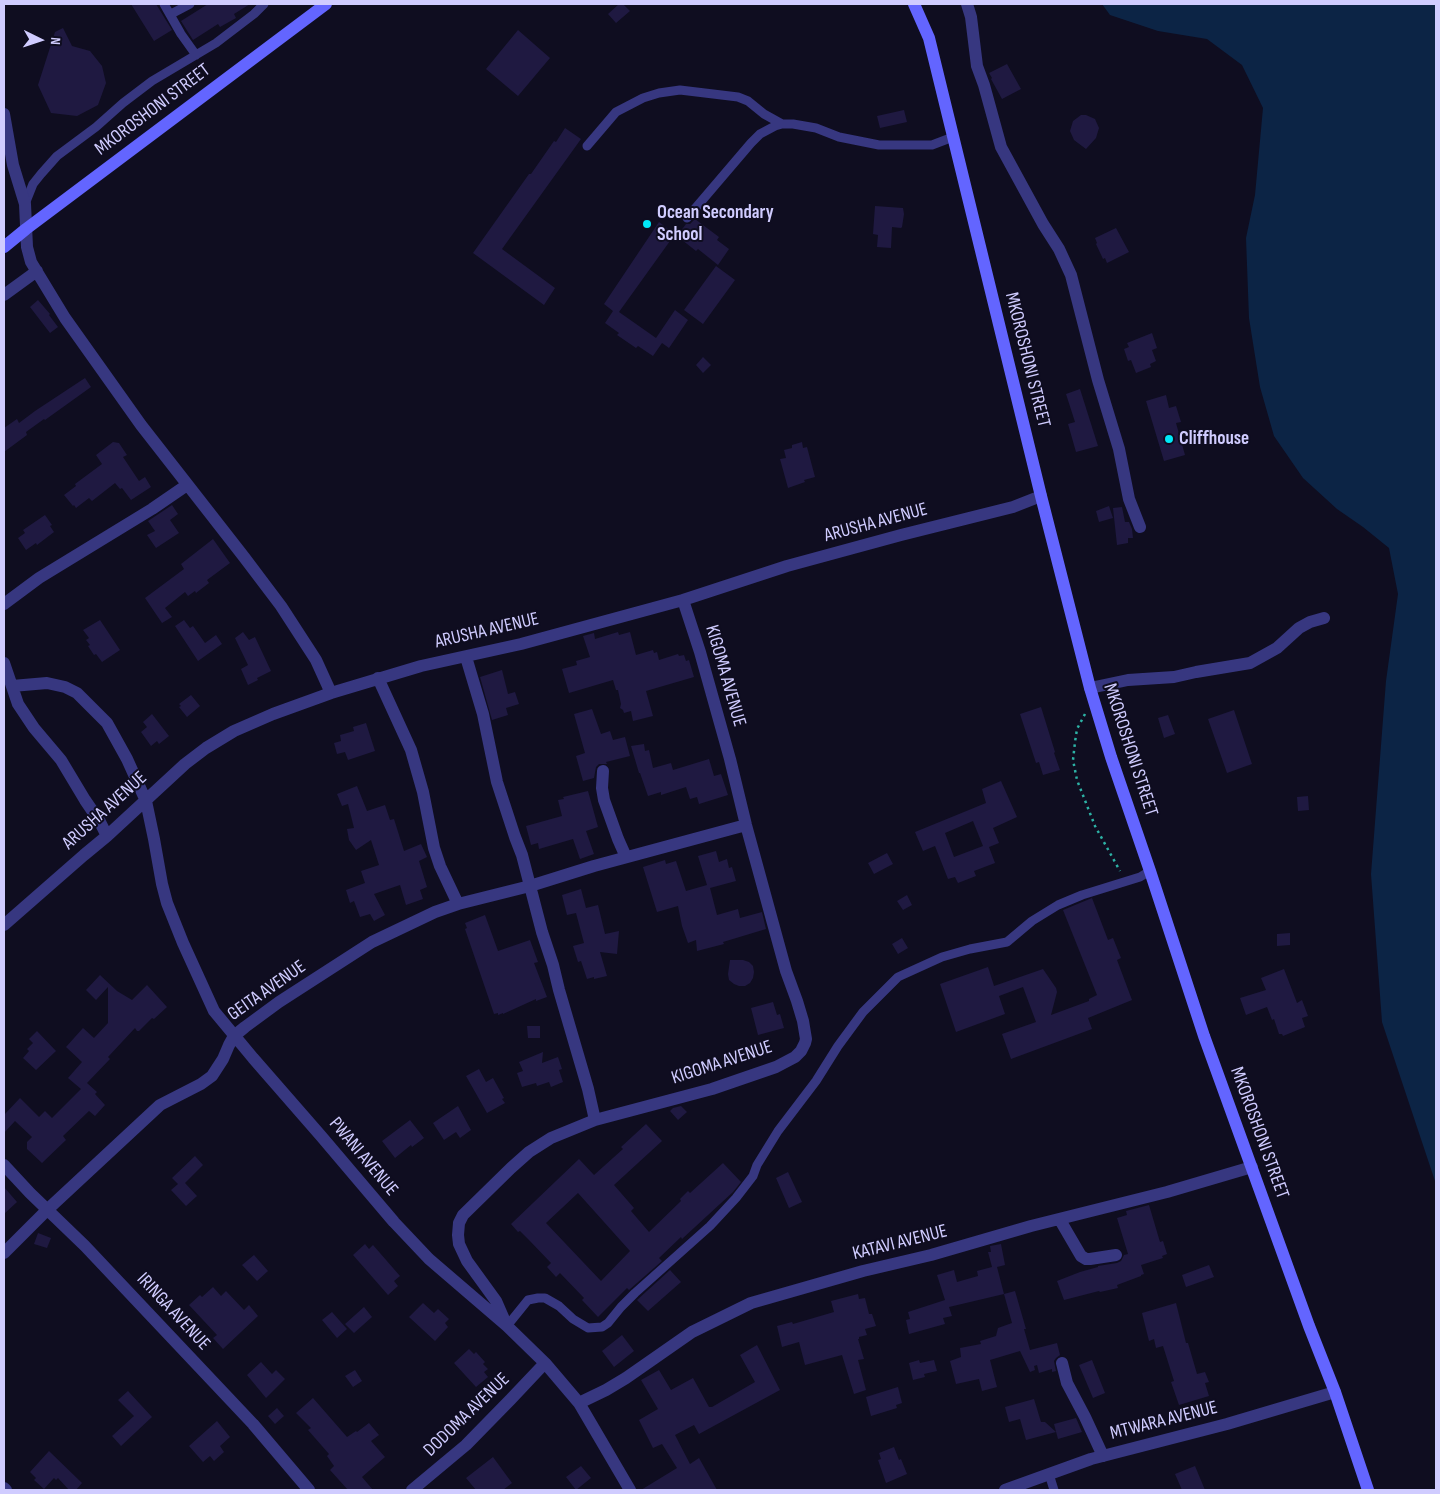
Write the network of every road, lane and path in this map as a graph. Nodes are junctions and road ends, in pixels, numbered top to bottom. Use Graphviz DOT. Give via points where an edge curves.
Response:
graph roads {
  1 [pos="164,4"];
  2 [pos="190,4"];
  3 [pos="264,4"];
  4 [pos="326,4"];
  5 [pos="914,4"];
  6 [pos="967,4"];
  7 [pos="171,14"];
  8 [pos="196,55"];
  9 [pos="4,114"];
  10 [pos="782,124"];
  11 [pos="953,137"];
  12 [pos="587,146"];
  13 [pos="25,204"];
  14 [pos="687,218"];
  15 [pos="26,228"];
  16 [pos="4,248"];
  17 [pos="38,272"];
  18 [pos="4,295"];
  19 [pos="187,485"];
  20 [pos="1041,496"];
  21 [pos="1140,527"];
  22 [pos="683,600"];
  23 [pos="4,604"];
  24 [pos="1324,618"];
  25 [pos="466,657"];
  26 [pos="4,663"];
  27 [pos="378,678"];
  28 [pos="12,686"];
  29 [pos="1090,688"];
  30 [pos="331,693"];
  31 [pos="1095,704"];
  32 [pos="603,771"];
  33 [pos="146,801"];
  34 [pos="746,825"];
  35 [pos="107,836"];
  36 [pos="626,857"];
  37 [pos="1150,871"];
  38 [pos="1126,883"];
  39 [pos="530,886"];
  40 [pos="458,904"];
  41 [pos="4,925"];
  42 [pos="234,1036"];
  43 [pos="595,1120"];
  44 [pos="4,1164"];
  45 [pos="1252,1167"];
  46 [pos="47,1210"];
  47 [pos="1060,1220"];
  48 [pos="4,1253"];
  49 [pos="1116,1255"];
  50 [pos="507,1326"];
  51 [pos="544,1363"];
  52 [pos="1062,1363"];
  53 [pos="1335,1392"];
  54 [pos="579,1403"];
  55 [pos="1103,1456"];
  56 [pos="1049,1474"];
  57 [pos="309,1490"];
  58 [pos="412,1490"];
  59 [pos="630,1490"];
  60 [pos="1005,1490"];
  61 [pos="1054,1490"];
  62 [pos="1368,1490"];
  1 -- 7 [label="lane"];
  2 -- 7 [label="lane"];
  3 -- 8 [label="lane"];
  4 -- 15 [label="street, MKOROSHONI STREET"];
  5 -- 11 [label="street, MKOROSHONI STREET" via="929,38"];
  6 -- 21 [label="street" via="977,66 1001,147 1071,275 1119,449 1129,499"];
  7 -- 8 [label="lane"];
  8 -- 13 [label="lane" via="152,81 57,156 33,184"];
  9 -- 13 [label="street" via="13,165"];
  10 -- 11 [label="lane" via="816,128 839,137 879,145 932,144"];
  10 -- 12 [label="lane" via="738,97 680,90 643,98 616,112"];
  10 -- 14 [label="lane" via="760,134"];
  11 -- 20 [label="street, MKOROSHONI STREET"];
  13 -- 15 [label="street"];
  15 -- 16 [label="street, MKOROSHONI STREET"];
  15 -- 17 [label="street" via="28,255"];
  17 -- 18 [label="street"];
  17 -- 19 [label="street" via="65,318"];
  19 -- 23 [label="street" via="39,578"];
  19 -- 30 [label="street" via="281,606 316,660"];
  20 -- 22 [label="street, ARUSHA AVENUE" via="1013,507 787,566"];
  20 -- 29 [label="street, MKOROSHONI STREET"];
  22 -- 25 [label="street, ARUSHA AVENUE"];
  22 -- 34 [label="street, KIGOMA AVENUE"];
  24 -- 29 [label="street" via="1299,628 1278,648 1250,663"];
  25 -- 27 [label="street, ARUSHA AVENUE"];
  25 -- 39 [label="street" via="483,714 497,782"];
  26 -- 28 [label="street"];
  27 -- 30 [label="street, ARUSHA AVENUE"];
  27 -- 40 [label="street" via="411,750 434,848"];
  28 -- 33 [label="street, PWANI AVENUE" via="47,682 76,693 107,723"];
  28 -- 35 [label="street" via="18,704 61,760"];
  29 -- 31 [label="street, MKOROSHONI STREET"];
  30 -- 33 [label="street, ARUSHA AVENUE" via="234,731 185,764"];
  31 -- 37 [label="street, MKOROSHONI STREET"];
  31 -- 38 [label="path" via="1078,728 1073,760 1077,780 1095,826"];
  32 -- 36 [label="street" via="604,800"];
  33 -- 35 [label="street, ARUSHA AVENUE"];
  33 -- 42 [label="street, PWANI AVENUE" via="162,884 174,921 214,1011"];
  34 -- 36 [label="street, GEITA AVENUE"];
  34 -- 43 [label="street, KIGOMA AVENUE" via="799,1008 806,1039 804,1046 795,1057 776,1067"];
  35 -- 41 [label="street, ARUSHA AVENUE"];
  36 -- 39 [label="street, GEITA AVENUE"];
  37 -- 38 [label="lane"];
  37 -- 45 [label="street, MKOROSHONI STREET" via="1204,1036"];
  38 -- 50 [label="lane" via="1058,905 1007,942 942,957 898,977 864,1012 838,1046 736,1198 710,1226 620,1307 608,1323 588,1328 559,1306 538,1298 528,1300"];
  39 -- 40 [label="street, GEITA AVENUE"];
  39 -- 43 [label="street"];
  40 -- 42 [label="street, GEITA AVENUE" via="372,942 279,1002"];
  42 -- 46 [label="street, GEITA AVENUE" via="212,1076 160,1105"];
  42 -- 50 [label="street, PWANI AVENUE" via="394,1222 429,1259"];
  43 -- 50 [label="street, KIGOMA AVENUE" via="551,1138 529,1152 460,1221 458,1235 462,1251 496,1301"];
  44 -- 46 [label="street, IRINGA AVENUE"];
  45 -- 47 [label="street, KATAVI AVENUE"];
  45 -- 53 [label="street, MKOROSHONI STREET"];
  46 -- 48 [label="street, GEITA AVENUE"];
  46 -- 57 [label="street, IRINGA AVENUE" via="253,1424"];
  47 -- 49 [label="street" via="1081,1256 1090,1259"];
  47 -- 54 [label="street, KATAVI AVENUE" via="751,1303 692,1332 626,1378"];
  50 -- 51 [label="street, PWANI AVENUE"];
  51 -- 54 [label="street, PWANI AVENUE"];
  51 -- 58 [label="street, DODOMA AVENUE" via="466,1445"];
  52 -- 55 [label="street" via="1067,1383"];
  53 -- 55 [label="street, MTWARA AVENUE"];
  53 -- 62 [label="street, MKOROSHONI STREET"];
  54 -- 59 [label="street, PWANI AVENUE"];
  55 -- 56 [label="street, MTWARA AVENUE"];
  56 -- 60 [label="street, MTWARA AVENUE"];
  56 -- 61 [label="lane"];
}
